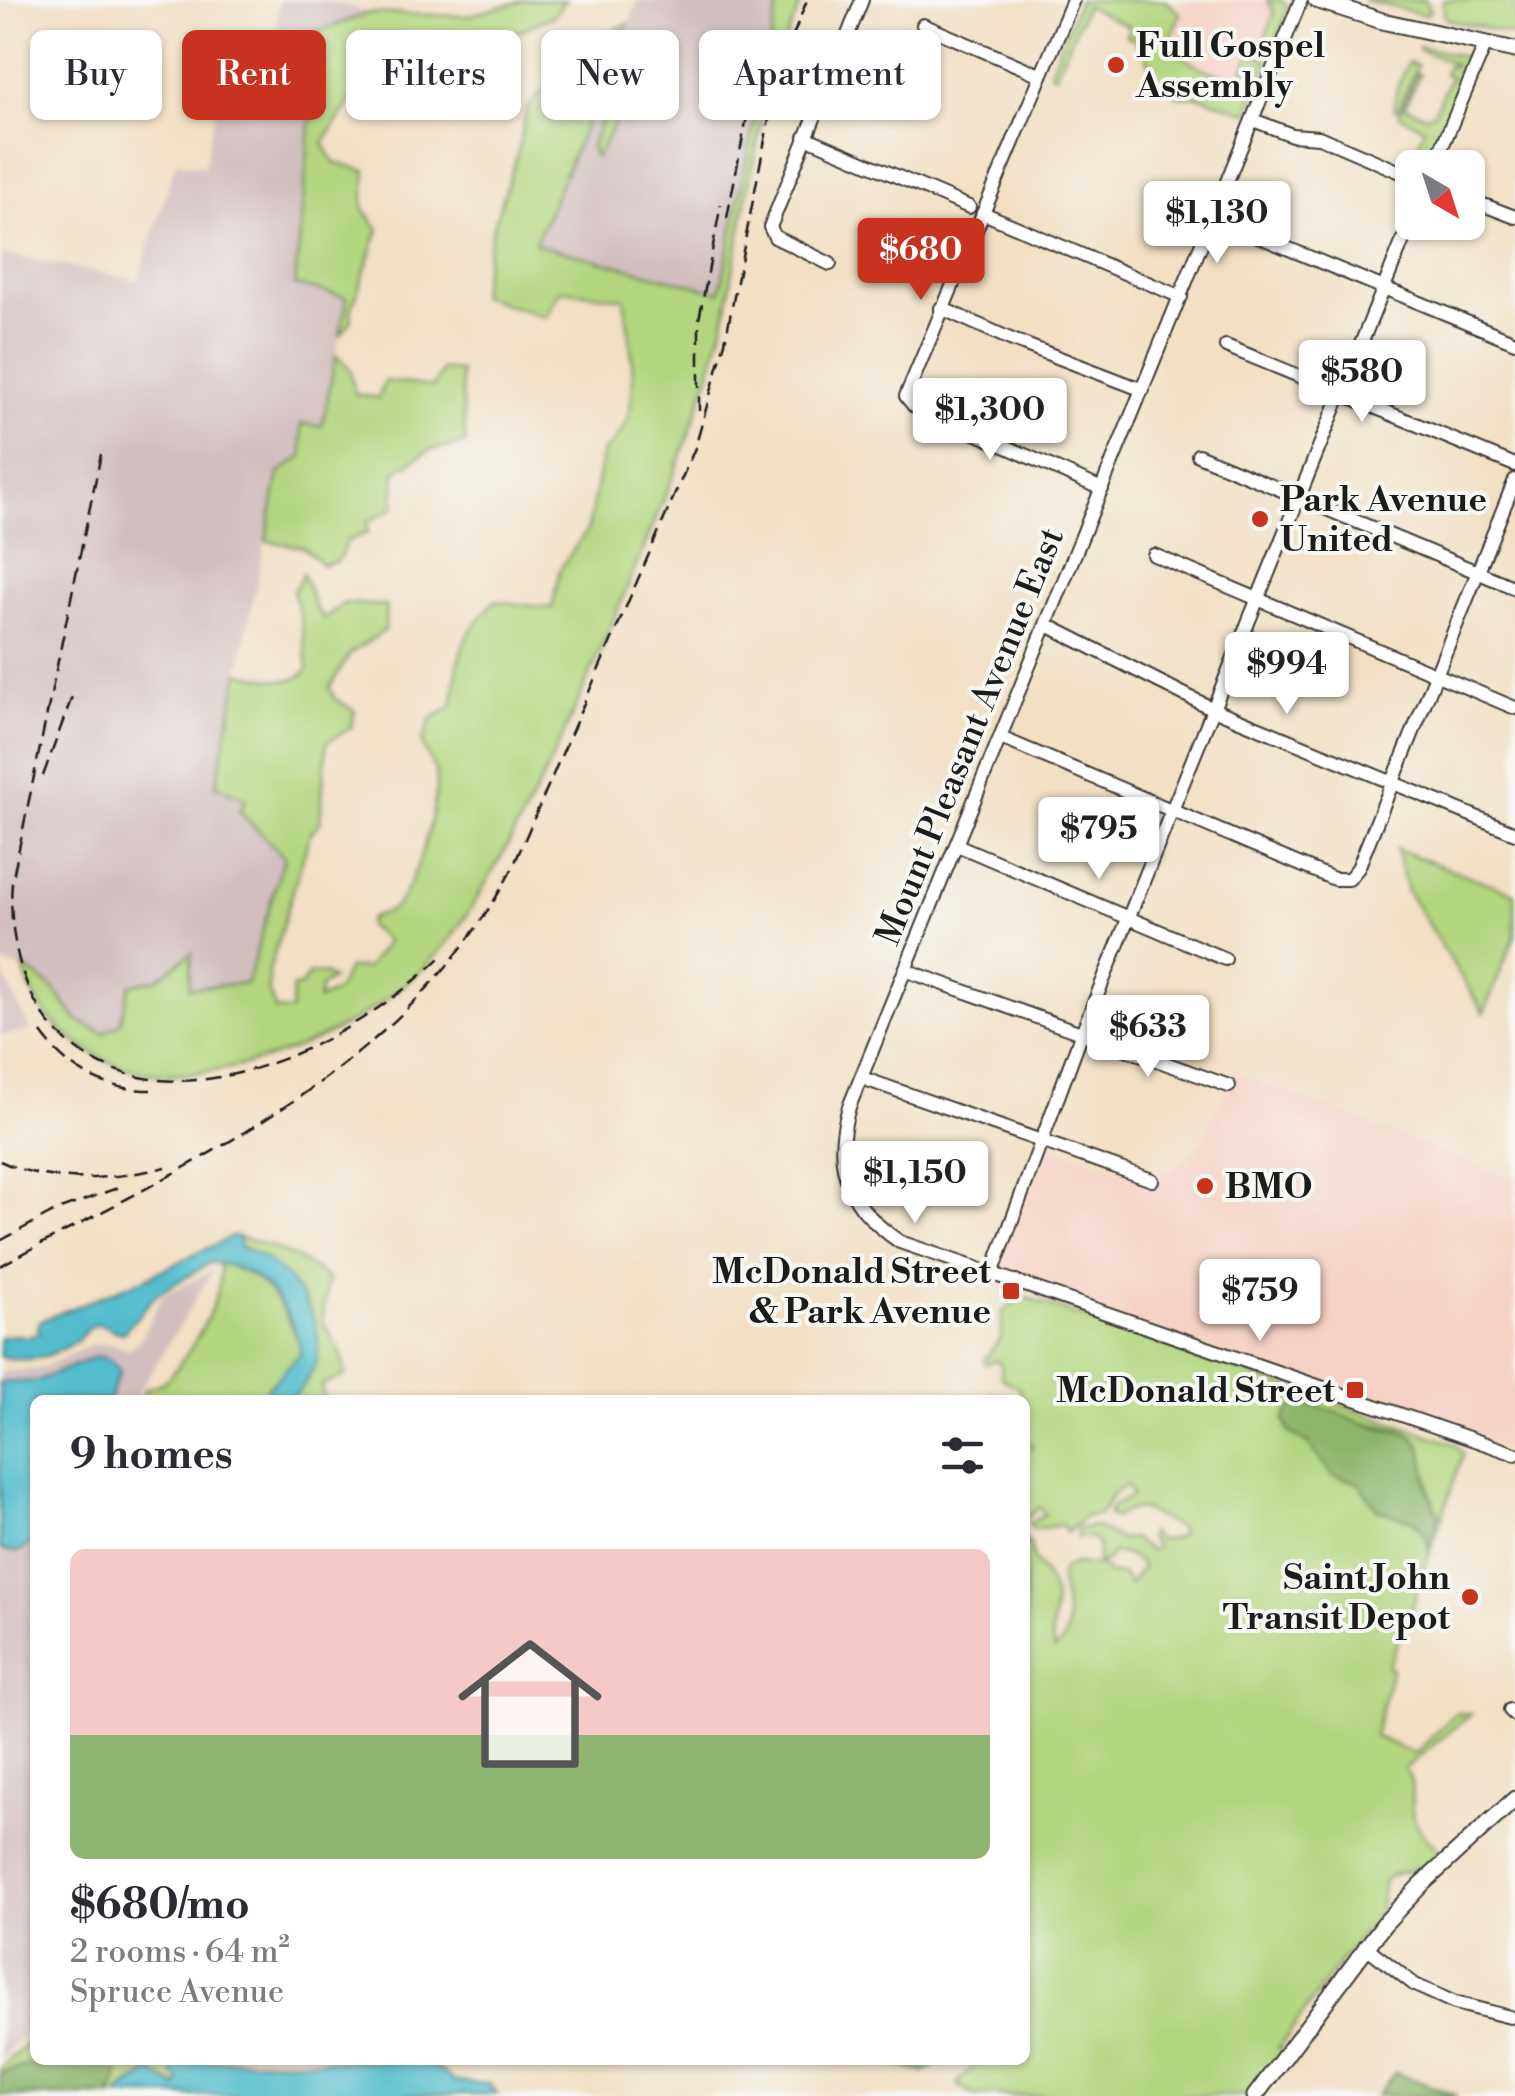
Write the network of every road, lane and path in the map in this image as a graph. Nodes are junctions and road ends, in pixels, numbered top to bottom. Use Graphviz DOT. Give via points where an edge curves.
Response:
graph roads {
  1 [pos="862,0"];
  2 [pos="1074,0"];
  3 [pos="1301,0"];
  4 [pos="1316,0"];
  5 [pos="923,25"];
  6 [pos="1486,43"];
  7 [pos="1515,50"];
  8 [pos="1040,75"];
  9 [pos="1254,120"];
  10 [pos="805,137"];
  11 [pos="1441,150"];
  12 [pos="1395,170"];
  13 [pos="1485,206"];
  14 [pos="968,207"];
  15 [pos="983,213"];
  16 [pos="1515,217"];
  17 [pos="1214,218"];
  18 [pos="1403,240"];
  19 [pos="830,264"];
  20 [pos="1385,286"];
  21 [pos="1181,298"];
  22 [pos="941,308"];
  23 [pos="1515,342"];
  24 [pos="1226,346"];
  25 [pos="1143,390"];
  26 [pos="1342,394"];
  27 [pos="1198,455"];
  28 [pos="1515,464"];
  29 [pos="1515,480"];
  30 [pos="1102,489"];
  31 [pos="1297,498"];
  32 [pos="1154,556"];
  33 [pos="1477,572"];
  34 [pos="1515,588"];
  35 [pos="1256,598"];
  36 [pos="1047,625"];
  37 [pos="1435,674"];
  38 [pos="1515,708"];
  39 [pos="1212,709"];
  40 [pos="1001,738"];
  41 [pos="1390,783"];
  42 [pos="1172,810"];
  43 [pos="1515,833"];
  44 [pos="957,845"];
  45 [pos="1129,918"];
  46 [pos="1225,959"];
  47 [pos="905,970"];
  48 [pos="1082,1035"];
  49 [pos="862,1078"];
  50 [pos="1229,1086"];
  51 [pos="1040,1141"];
  52 [pos="1152,1180"];
  53 [pos="992,1274"];
  54 [pos="1515,1454"];
  55 [pos="1515,1799"];
  56 [pos="1364,1946"];
  57 [pos="1510,2017"];
  58 [pos="1255,2096"];
  1 -- 10 [label="street"];
  2 -- 8 [label="street"];
  3 -- 9 [label="street, Mount Pleasant Avenue East"];
  4 -- 6 [label="main road"];
  5 -- 8 [label="street"];
  6 -- 7 [label="main road"];
  6 -- 11 [label="street"];
  8 -- 15 [label="street"];
  9 -- 12 [label="street" via="1292,136 1319,137"];
  9 -- 17 [label="street, Mount Pleasant Avenue East"];
  10 -- 14 [label="street"];
  10 -- 19 [label="street" via="770,230"];
  13 -- 16 [label="street"];
  15 -- 21 [label="street"];
  15 -- 22 [label="street"];
  17 -- 20 [label="street"];
  17 -- 21 [label="street, Mount Pleasant Avenue East"];
  18 -- 20 [label="street"];
  20 -- 23 [label="street"];
  20 -- 26 [label="street"];
  21 -- 25 [label="street, Mount Pleasant Avenue East"];
  22 -- 25 [label="street"];
  22 -- 30 [label="street" via="907,399"];
  24 -- 26 [label="street"];
  25 -- 30 [label="street, Mount Pleasant Avenue East"];
  26 -- 28 [label="street"];
  26 -- 31 [label="street"];
  27 -- 31 [label="street"];
  29 -- 33 [label="street"];
  30 -- 36 [label="street, Mount Pleasant Avenue East"];
  31 -- 33 [label="street"];
  31 -- 35 [label="street"];
  32 -- 35 [label="street"];
  33 -- 34 [label="street"];
  33 -- 37 [label="street"];
  35 -- 37 [label="street"];
  35 -- 39 [label="street"];
  36 -- 39 [label="street"];
  36 -- 40 [label="street, Mount Pleasant Avenue East"];
  37 -- 38 [label="street"];
  37 -- 41 [label="street"];
  39 -- 41 [label="street"];
  39 -- 42 [label="street"];
  40 -- 42 [label="street"];
  40 -- 44 [label="street, Mount Pleasant Avenue East"];
  41 -- 42 [label="street" via="1358,868 1348,878 1334,879"];
  41 -- 43 [label="street"];
  42 -- 45 [label="street"];
  44 -- 45 [label="street"];
  44 -- 47 [label="street, Mount Pleasant Avenue East"];
  45 -- 46 [label="street"];
  45 -- 48 [label="street"];
  47 -- 48 [label="street"];
  47 -- 49 [label="street, Mount Pleasant Avenue East"];
  48 -- 50 [label="street"];
  48 -- 51 [label="street"];
  49 -- 51 [label="street"];
  49 -- 53 [label="street, Mount Pleasant Avenue East" via="842,1138 843,1164 859,1205 890,1235"];
  51 -- 52 [label="street"];
  51 -- 53 [label="street"];
  53 -- 54 [label="street"];
  55 -- 56 [label="main road"];
  56 -- 57 [label="street" via="1415,1985"];
  56 -- 58 [label="main road"];
}
